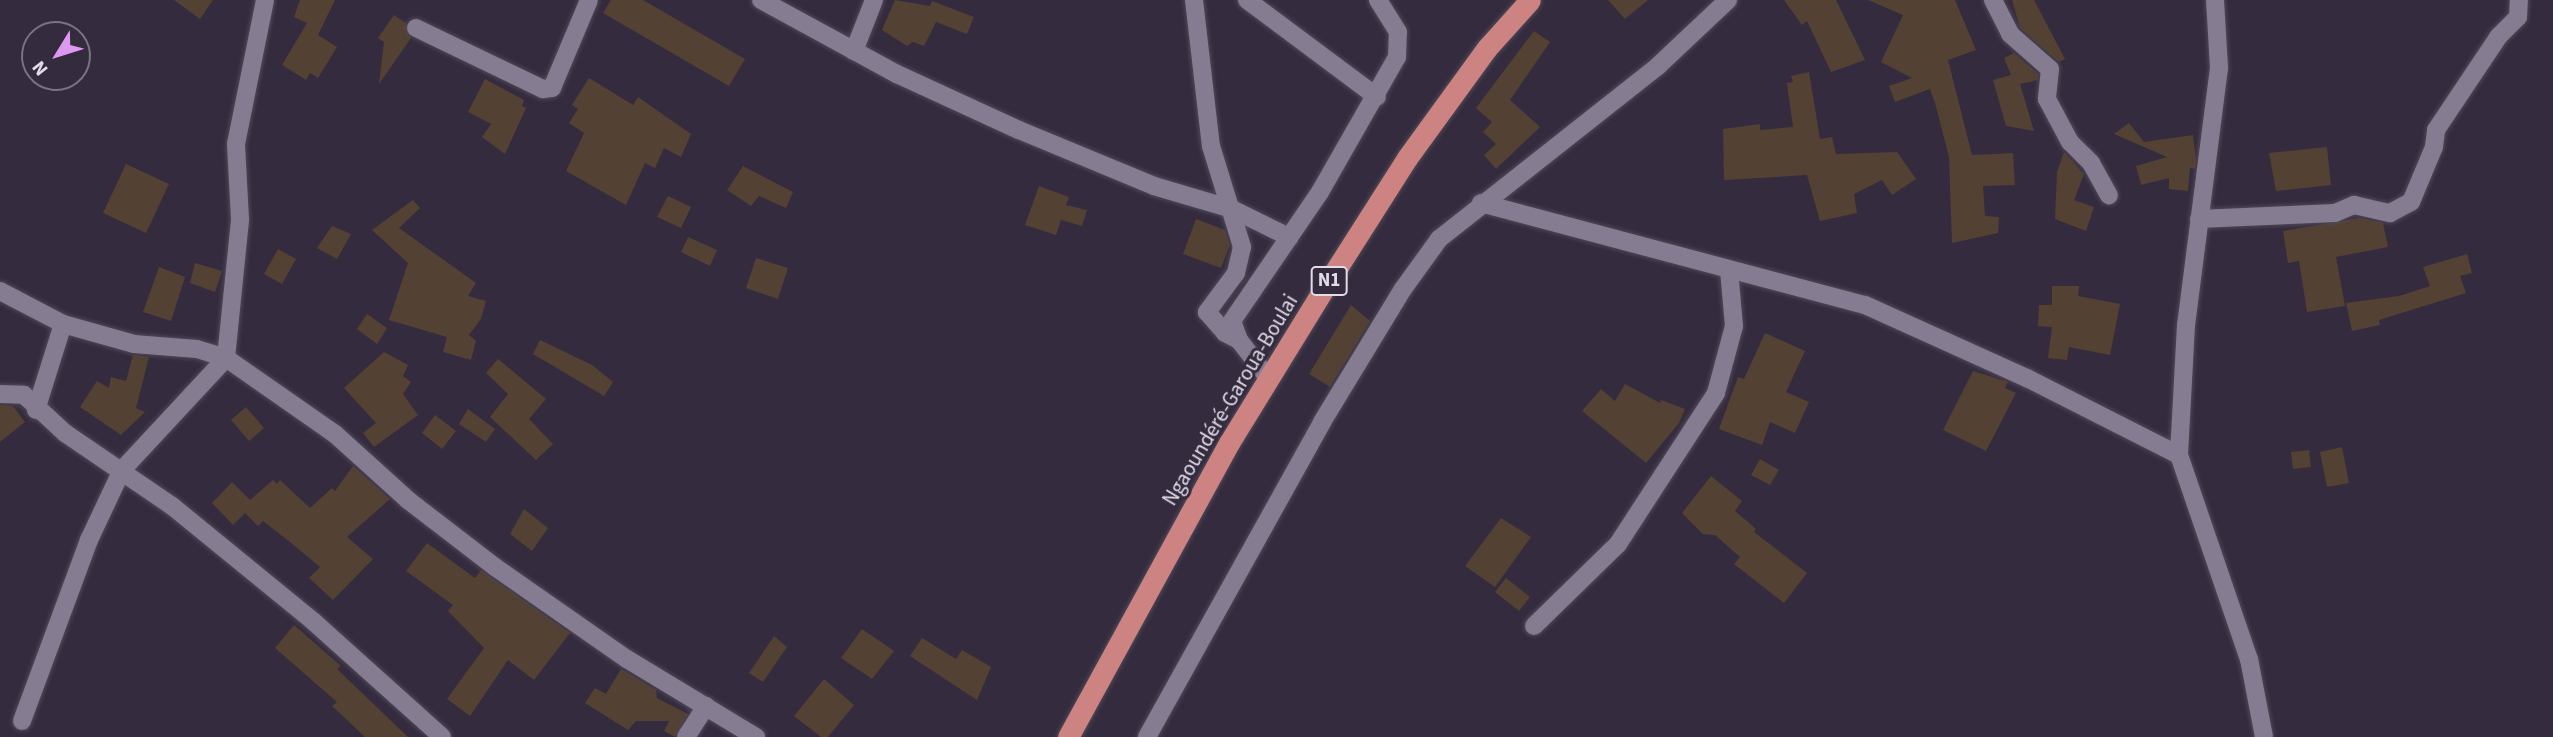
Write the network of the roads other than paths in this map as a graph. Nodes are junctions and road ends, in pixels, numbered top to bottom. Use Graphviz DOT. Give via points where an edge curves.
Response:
graph roads {
  1 [pos="265,0"];
  2 [pos="590,0"];
  3 [pos="761,0"];
  4 [pos="874,0"];
  5 [pos="1194,0"];
  6 [pos="1247,0"];
  7 [pos="1378,0"];
  8 [pos="1530,0"];
  9 [pos="1728,0"];
  10 [pos="1993,0"];
  11 [pos="2215,0"];
  12 [pos="2519,0"];
  13 [pos="416,28"];
  14 [pos="854,51"];
  15 [pos="1377,97"];
  16 [pos="2109,195"];
  17 [pos="1480,203"];
  18 [pos="1232,209"];
  19 [pos="2199,219"];
  20 [pos="1290,237"];
  21 [pos="1729,270"];
  22 [pos="0,291"];
  23 [pos="63,324"];
  24 [pos="1239,340"];
  25 [pos="226,358"];
  26 [pos="1269,379"];
  27 [pos="0,394"];
  28 [pos="36,410"];
  29 [pos="2179,455"];
  30 [pos="122,470"];
  31 [pos="1534,626"];
  32 [pos="706,706"];
  33 [pos="22,721"];
  34 [pos="442,737"];
  35 [pos="686,737"];
  36 [pos="756,737"];
  37 [pos="1068,737"];
  38 [pos="1147,737"];
  39 [pos="2264,737"];
  1 -- 25 [label="street" via="236,144 240,219"];
  2 -- 13 [label="street" via="552,88 542,89"];
  3 -- 14 [label="street"];
  4 -- 14 [label="street"];
  5 -- 18 [label="street" via="1211,146"];
  6 -- 15 [label="street"];
  7 -- 15 [label="street" via="1398,32 1397,57"];
  8 -- 26 [label="highway, Ngaoundéré-Garoua-Boulai / N1" via="1487,47 1407,158"];
  9 -- 17 [label="street" via="1659,65"];
  10 -- 16 [label="street" via="2010,34 2050,69 2047,99 2070,142 2091,163"];
  11 -- 19 [label="street" via="2219,68"];
  12 -- 19 [label="street" via="2518,17 2499,36 2436,130 2434,147 2411,202 2390,213 2354,205 2335,213"];
  14 -- 18 [label="street" via="1019,130 1154,186"];
  15 -- 20 [label="street"];
  17 -- 21 [label="street"];
  17 -- 38 [label="street" via="1439,239 1403,289 1322,422"];
  18 -- 20 [label="street"];
  18 -- 24 [label="street" via="1242,247 1236,272 1207,312 1225,334"];
  19 -- 29 [label="street" via="2186,325"];
  20 -- 24 [label="street" via="1232,321"];
  21 -- 29 [label="street" via="1865,305 2003,367"];
  21 -- 31 [label="street" via="1734,326 1716,393 1618,544"];
  22 -- 23 [label="street"];
  23 -- 25 [label="street" via="134,344 197,349"];
  23 -- 28 [label="street"];
  24 -- 26 [label="street"];
  25 -- 30 [label="street"];
  25 -- 32 [label="street" via="335,434 408,500 495,567 626,659"];
  26 -- 37 [label="highway, Ngaoundéré-Garoua-Boulai / N1" via="1229,443"];
  27 -- 28 [label="street" via="24,395"];
  28 -- 30 [label="street"];
  29 -- 39 [label="street" via="2249,659"];
  30 -- 33 [label="street" via="89,540"];
  30 -- 34 [label="street" via="314,622"];
  32 -- 35 [label="street"];
  32 -- 36 [label="street"];
}
